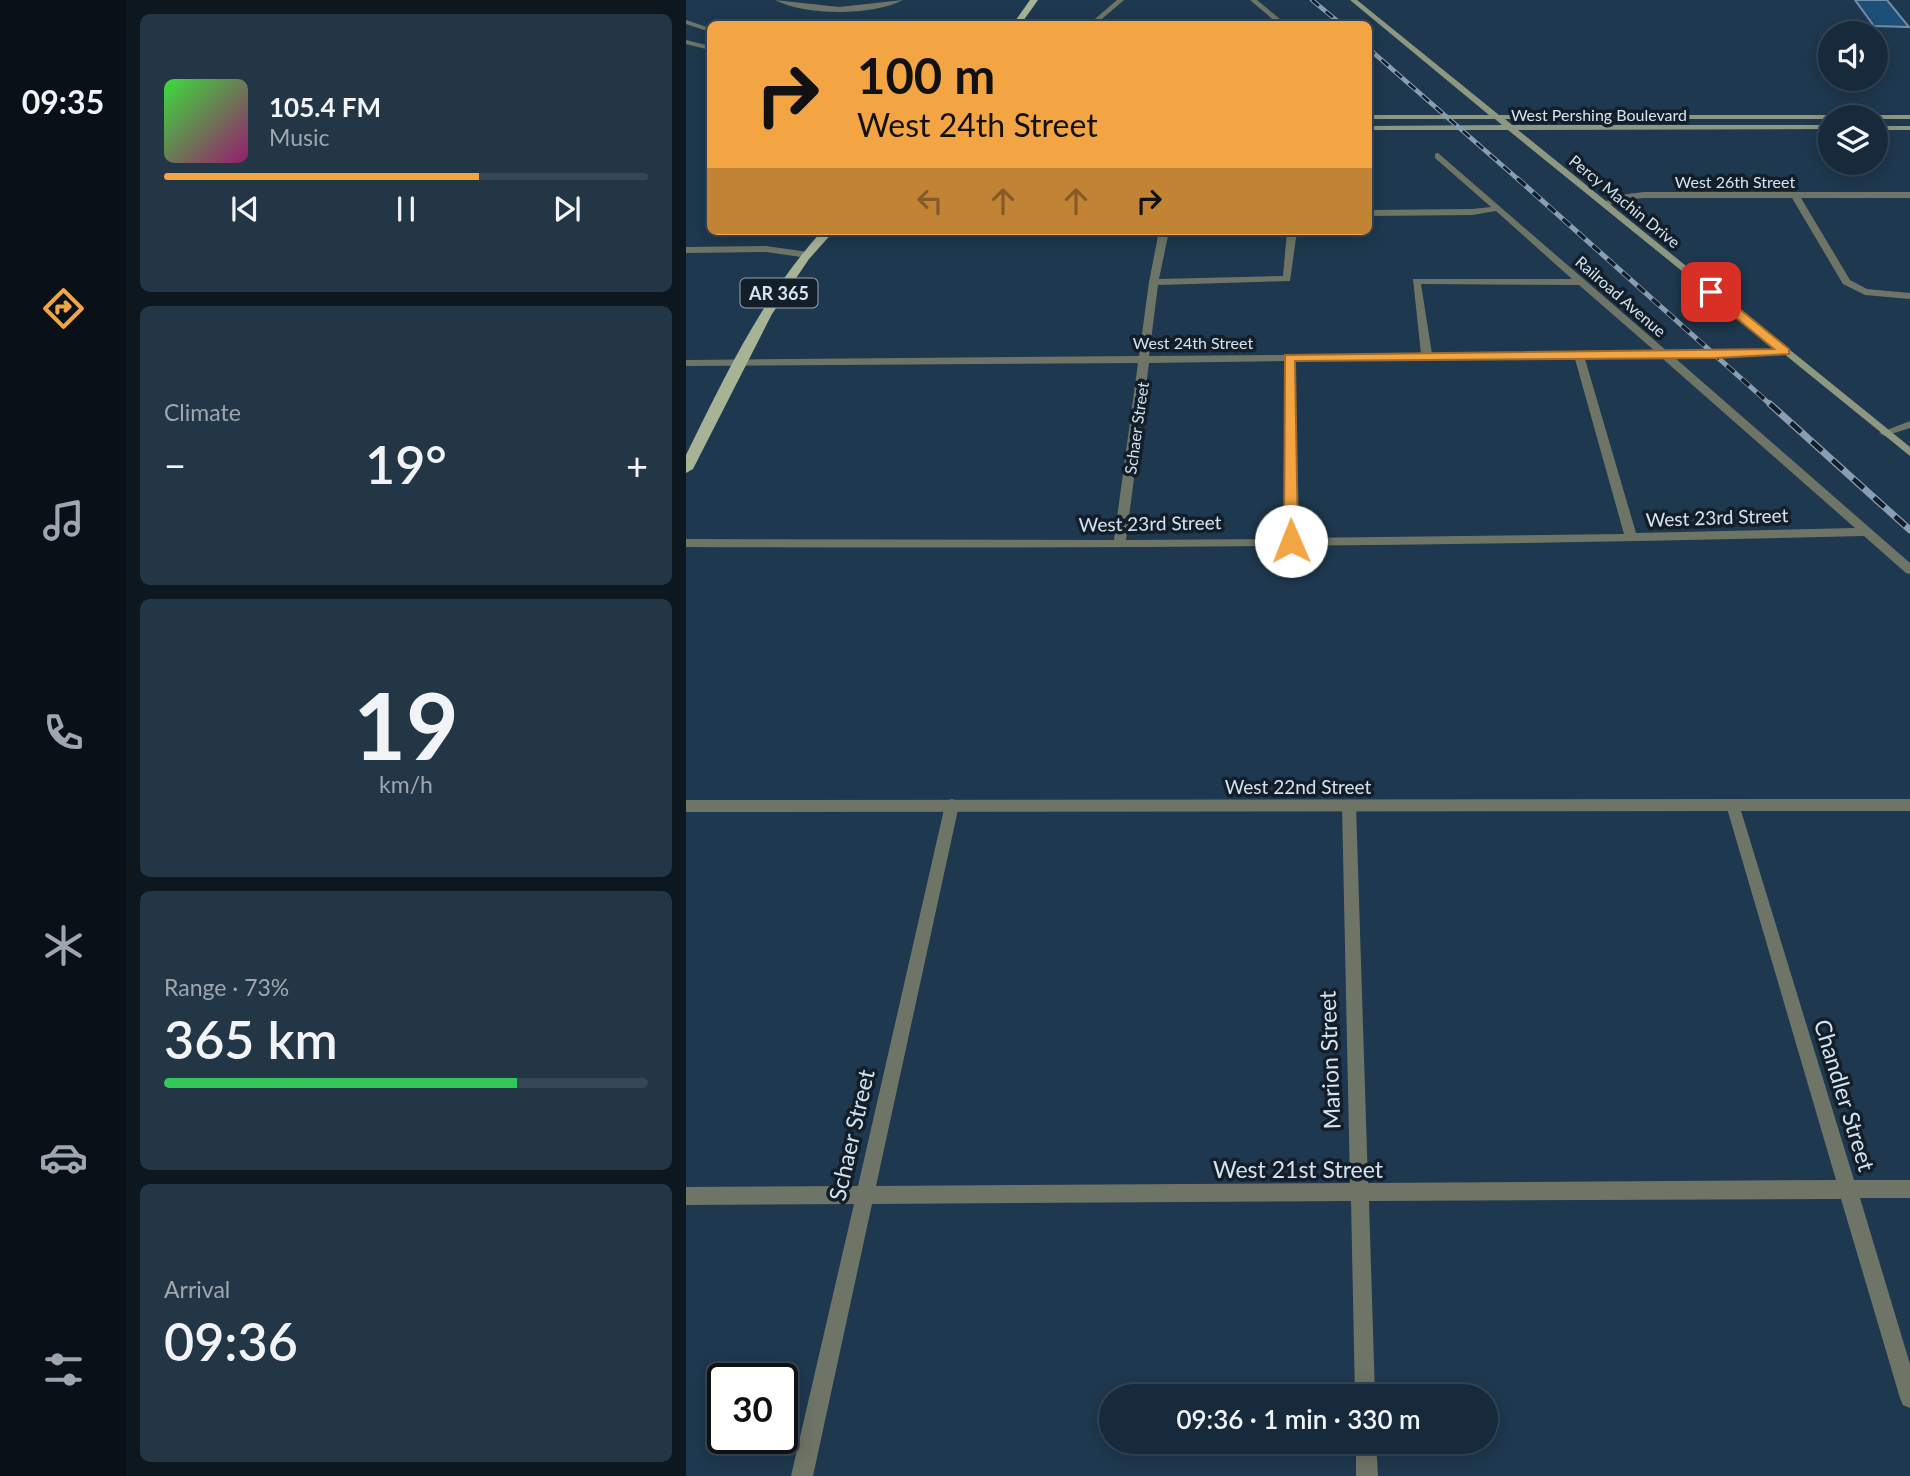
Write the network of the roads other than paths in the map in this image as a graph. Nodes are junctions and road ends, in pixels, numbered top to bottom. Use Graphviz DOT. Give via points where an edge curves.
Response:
graph roads {
  1 [pos="778,0"];
  2 [pos="900,0"];
  3 [pos="1034,0"];
  4 [pos="1121,0"];
  5 [pos="1254,0"];
  6 [pos="1353,0"];
  7 [pos="1019,21"];
  8 [pos="1096,21"];
  9 [pos="1278,21"];
  10 [pos="686,22"];
  11 [pos="707,29"];
  12 [pos="686,42"];
  13 [pos="707,47"];
  14 [pos="1372,117"];
  15 [pos="1496,117"];
  16 [pos="1818,117"];
  17 [pos="1888,117"];
  18 [pos="1910,117"];
  19 [pos="1818,127"];
  20 [pos="1372,128"];
  21 [pos="1510,128"];
  22 [pos="1888,128"];
  23 [pos="1910,128"];
  24 [pos="1438,156"];
  25 [pos="1795,195"];
  26 [pos="1910,195"];
  27 [pos="1604,204"];
  28 [pos="1495,209"];
  29 [pos="1372,213"];
  30 [pos="825,235"];
  31 [pos="1163,235"];
  32 [pos="1292,235"];
  33 [pos="686,250"];
  34 [pos="808,255"];
  35 [pos="1154,282"];
  36 [pos="1582,282"];
  37 [pos="1910,296"];
  38 [pos="1785,352"];
  39 [pos="1579,355"];
  40 [pos="1666,355"];
  41 [pos="1289,357"];
  42 [pos="1427,357"];
  43 [pos="1145,359"];
  44 [pos="740,362"];
  45 [pos="686,363"];
  46 [pos="1910,424"];
  47 [pos="1885,433"];
  48 [pos="1910,453"];
  49 [pos="686,469"];
  50 [pos="1867,532"];
  51 [pos="1632,539"];
  52 [pos="1291,541"];
  53 [pos="686,542"];
  54 [pos="1120,543"];
  55 [pos="1910,570"];
  56 [pos="1349,805"];
  57 [pos="1733,805"];
  58 [pos="1910,805"];
  59 [pos="686,806"];
  60 [pos="952,806"];
  61 [pos="1848,1189"];
  62 [pos="1910,1189"];
  63 [pos="1359,1193"];
  64 [pos="686,1196"];
  65 [pos="864,1196"];
  66 [pos="1365,1384"];
  67 [pos="1910,1398"];
  68 [pos="1366,1454"];
  69 [pos="802,1476"];
  70 [pos="1367,1476"];
  1 -- 2 [label="street" via="832,9"];
  3 -- 7 [label="main road"];
  4 -- 8 [label="street"];
  5 -- 9 [label="street"];
  6 -- 15 [label="main road, Percy Machin Drive"];
  10 -- 11 [label="street"];
  12 -- 13 [label="street"];
  14 -- 15 [label="main road, West Pershing Boulevard"];
  15 -- 16 [label="main road, West Pershing Boulevard"];
  15 -- 21 [label="main road, Percy Machin Drive"];
  17 -- 18 [label="main road"];
  19 -- 21 [label="main road, West Pershing Boulevard"];
  20 -- 21 [label="main road, West Pershing Boulevard"];
  21 -- 27 [label="main road, Percy Machin Drive"];
  22 -- 23 [label="main road"];
  24 -- 28 [label="street, Railroad Avenue"];
  25 -- 26 [label="street, West 26th Street"];
  25 -- 27 [label="street, West 26th Street" via="1644,195"];
  25 -- 37 [label="street" via="1846,282 1865,292"];
  27 -- 38 [label="main road, Percy Machin Drive"];
  28 -- 29 [label="street"];
  28 -- 36 [label="street, Railroad Avenue"];
  30 -- 34 [label="main road, AR 365"];
  31 -- 35 [label="street, Schaer Street"];
  32 -- 35 [label="street" via="1287,279"];
  33 -- 34 [label="street" via="766,249"];
  34 -- 44 [label="main road, AR 365" via="774,300"];
  35 -- 43 [label="street, Schaer Street"];
  36 -- 40 [label="street, Railroad Avenue"];
  36 -- 42 [label="street" via="1416,281"];
  38 -- 40 [label="street, West 24th Street"];
  38 -- 47 [label="main road, Percy Machin Drive"];
  39 -- 40 [label="street, West 24th Street"];
  39 -- 42 [label="street, West 24th Street"];
  39 -- 51 [label="street"];
  40 -- 50 [label="street, Railroad Avenue"];
  41 -- 42 [label="street, West 24th Street"];
  41 -- 43 [label="street, West 24th Street"];
  41 -- 52 [label="street"];
  43 -- 44 [label="street, West 24th Street"];
  43 -- 54 [label="street, Schaer Street"];
  44 -- 45 [label="street, West 24th Street"];
  44 -- 49 [label="main road, AR 365"];
  46 -- 47 [label="street"];
  47 -- 48 [label="main road, Percy Machin Drive"];
  50 -- 51 [label="street, West 23rd Street"];
  50 -- 55 [label="street, Railroad Avenue"];
  51 -- 52 [label="street, West 23rd Street"];
  52 -- 54 [label="street, West 23rd Street"];
  53 -- 54 [label="street, West 23rd Street"];
  56 -- 57 [label="street, West 22nd Street"];
  56 -- 60 [label="street, West 22nd Street"];
  56 -- 63 [label="street, Marion Street"];
  57 -- 58 [label="street, West 22nd Street"];
  57 -- 61 [label="street, Chandler Street"];
  59 -- 60 [label="street, West 22nd Street"];
  60 -- 65 [label="street, Schaer Street"];
  61 -- 62 [label="street, West 21st Street"];
  61 -- 63 [label="street, West 21st Street"];
  61 -- 67 [label="street, Chandler Street"];
  63 -- 65 [label="street, West 21st Street"];
  63 -- 66 [label="street, Marion Street"];
  64 -- 65 [label="street, West 21st Street"];
  65 -- 69 [label="street, Schaer Street"];
  68 -- 70 [label="street"];
}
